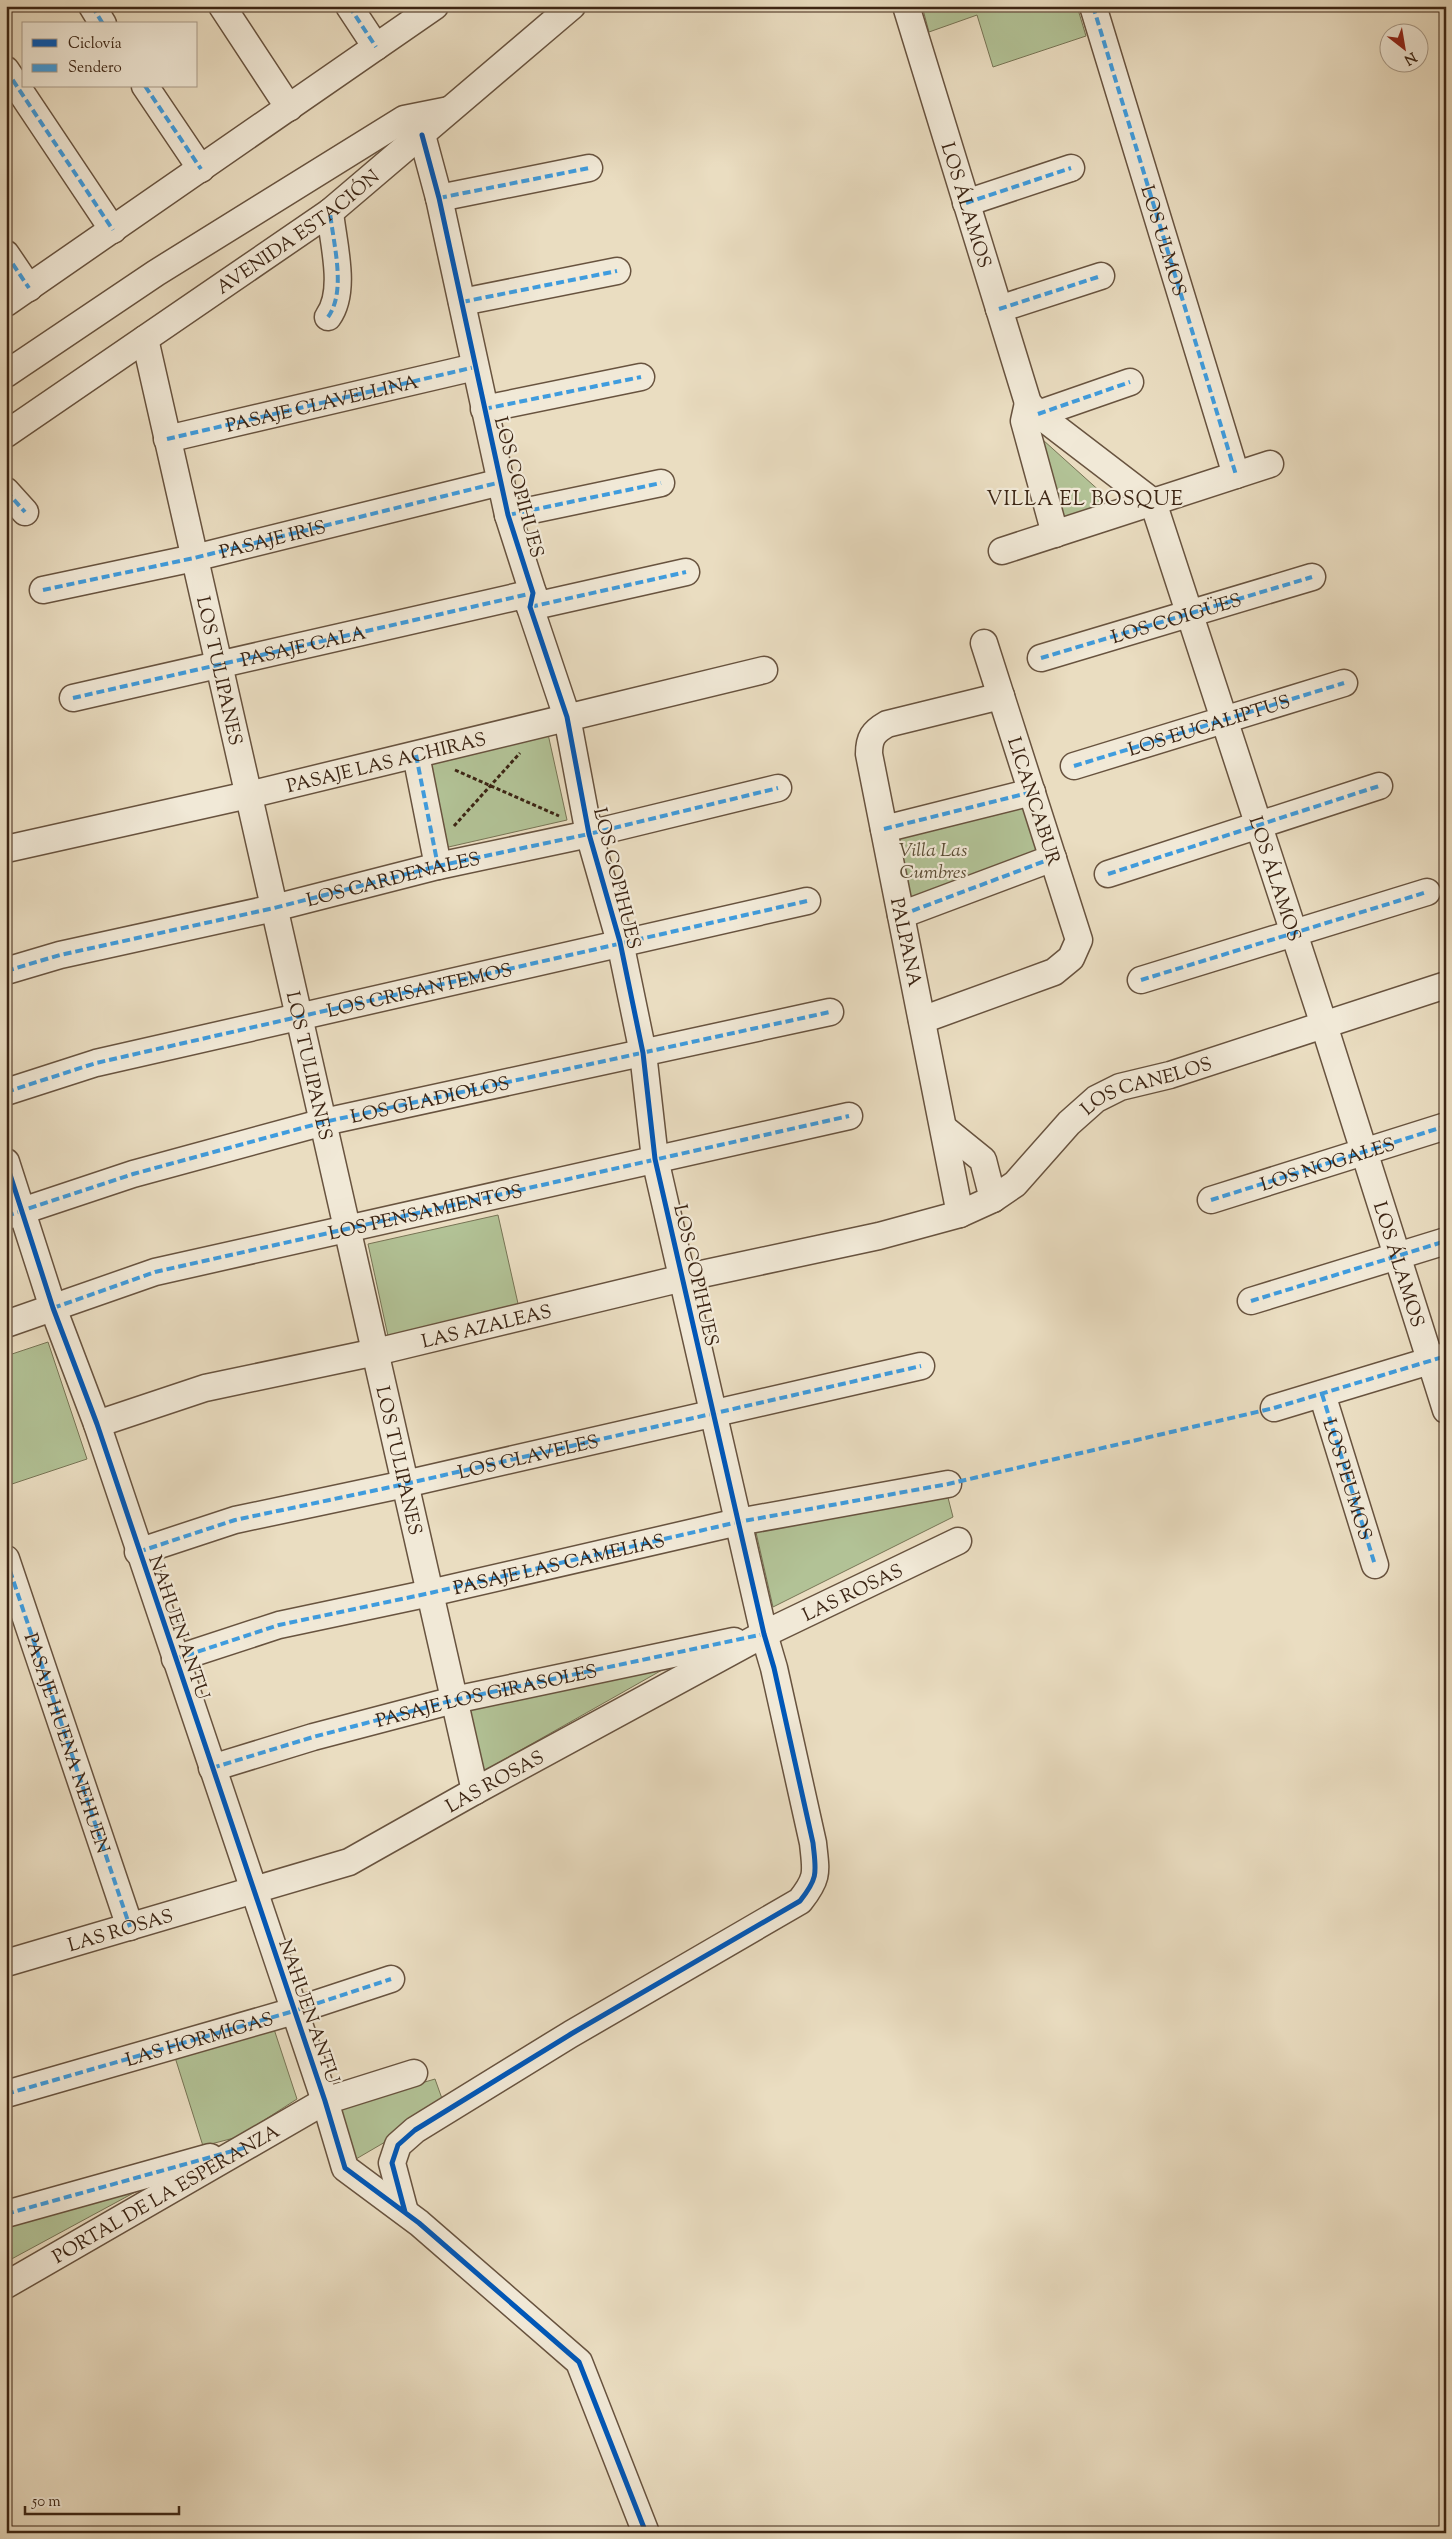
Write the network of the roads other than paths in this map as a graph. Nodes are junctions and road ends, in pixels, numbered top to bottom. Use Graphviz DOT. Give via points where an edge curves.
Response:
graph roads {
  1 [pos="92,6"];
  2 [pos="222,6"];
  3 [pos="349,6"];
  4 [pos="435,6"];
  5 [pos="572,6"];
  6 [pos="906,6"];
  7 [pos="1093,6"];
  8 [pos="102,22"];
  9 [pos="376,48"];
  10 [pos="6,70"];
  11 [pos="146,88"];
  12 [pos="289,108"];
  13 [pos="450,110"];
  14 [pos="422,136"];
  15 [pos="589,168"];
  16 [pos="1071,168"];
  17 [pos="201,169"];
  18 [pos="439,198"];
  19 [pos="966,203"];
  20 [pos="330,212"];
  21 [pos="113,230"];
  22 [pos="6,254"];
  23 [pos="617,271"];
  24 [pos="1101,276"];
  25 [pos="29,288"];
  26 [pos="462,302"];
  27 [pos="6,303"];
  28 [pos="999,310"];
  29 [pos="328,317"];
  30 [pos="145,339"];
  31 [pos="475,368"];
  32 [pos="6,374"];
  33 [pos="641,377"];
  34 [pos="1130,382"];
  35 [pos="1033,408"];
  36 [pos="484,409"];
  37 [pos="6,434"];
  38 [pos="167,440"];
  39 [pos="1270,464"];
  40 [pos="1236,475"];
  41 [pos="500,482"];
  42 [pos="661,483"];
  43 [pos="6,491"];
  44 [pos="1153,502"];
  45 [pos="25,512"];
  46 [pos="508,515"];
  47 [pos="1055,534"];
  48 [pos="1002,551"];
  49 [pos="194,558"];
  50 [pos="686,572"];
  51 [pos="1312,577"];
  52 [pos="44,590"];
  53 [pos="532,600"];
  54 [pos="1191,613"];
  55 [pos="984,643"];
  56 [pos="1040,658"];
  57 [pos="218,663"];
  58 [pos="764,670"];
  59 [pos="1344,684"];
  60 [pos="1001,696"];
  61 [pos="73,698"];
  62 [pos="567,717"];
  63 [pos="1224,720"];
  64 [pos="416,755"];
  65 [pos="1074,766"];
  66 [pos="1379,786"];
  67 [pos="778,788"];
  68 [pos="1032,792"];
  69 [pos="248,795"];
  70 [pos="1258,825"];
  71 [pos="884,829"];
  72 [pos="589,834"];
  73 [pos="6,849"];
  74 [pos="1052,858"];
  75 [pos="438,866"];
  76 [pos="1108,874"];
  77 [pos="1426,892"];
  78 [pos="807,901"];
  79 [pos="274,908"];
  80 [pos="901,915"];
  81 [pos="1293,933"];
  82 [pos="620,942"];
  83 [pos="6,971"];
  84 [pos="1141,980"];
  85 [pos="1446,985"];
  86 [pos="830,1012"];
  87 [pos="300,1017"];
  88 [pos="922,1020"];
  89 [pos="1324,1025"];
  90 [pos="644,1053"];
  91 [pos="6,1092"];
  92 [pos="849,1116"];
  93 [pos="324,1122"];
  94 [pos="1446,1126"];
  95 [pos="946,1130"];
  96 [pos="1364,1152"];
  97 [pos="655,1159"];
  98 [pos="6,1162"];
  99 [pos="993,1199"];
  100 [pos="1211,1200"];
  101 [pos="14,1214"];
  102 [pos="960,1214"];
  103 [pos="348,1230"];
  104 [pos="879,1236"];
  105 [pos="1446,1241"];
  106 [pos="1396,1256"];
  107 [pos="683,1278"];
  108 [pos="1251,1301"];
  109 [pos="53,1308"];
  110 [pos="6,1324"];
  111 [pos="376,1352"];
  112 [pos="1438,1359"];
  113 [pos="921,1366"];
  114 [pos="1322,1394"];
  115 [pos="1274,1408"];
  116 [pos="1446,1410"];
  117 [pos="714,1414"];
  118 [pos="97,1424"];
  119 [pos="405,1484"];
  120 [pos="948,1484"];
  121 [pos="738,1522"];
  122 [pos="958,1540"];
  123 [pos="138,1552"];
  124 [pos="6,1559"];
  125 [pos="1375,1565"];
  126 [pos="430,1593"];
  127 [pos="764,1634"];
  128 [pos="175,1659"];
  129 [pos="454,1700"];
  130 [pos="212,1768"];
  131 [pos="475,1791"];
  132 [pos="253,1891"];
  133 [pos="130,1926"];
  134 [pos="7,1959"];
  135 [pos="391,1978"];
  136 [pos="294,2011"];
  137 [pos="414,2073"];
  138 [pos="6,2094"];
  139 [pos="325,2101"];
  140 [pos="247,2147"];
  141 [pos="405,2212"];
  142 [pos="6,2214"];
  143 [pos="6,2285"];
  144 [pos="646,2533"];
  1 -- 8 [label="street"];
  2 -- 12 [label="street"];
  3 -- 9 [label="street"];
  4 -- 9 [label="street"];
  5 -- 13 [label="street, AVENIDA ESTACIÓN"];
  6 -- 19 [label="street, LOS ÁLAMOS"];
  7 -- 40 [label="street, LOS ULMOS"];
  9 -- 12 [label="street"];
  10 -- 21 [label="street"];
  11 -- 17 [label="street"];
  12 -- 17 [label="street"];
  13 -- 14 [label="street, AVENIDA ESTACIÓN"];
  13 -- 32 [label="street" via="404,119 156,273"];
  14 -- 18 [label="street, LOS COPIHUES"];
  14 -- 20 [label="street, AVENIDA ESTACIÓN"];
  15 -- 18 [label="street"];
  16 -- 19 [label="street"];
  17 -- 21 [label="street"];
  18 -- 26 [label="street, LOS COPIHUES"];
  19 -- 28 [label="street, LOS ÁLAMOS"];
  20 -- 29 [label="street" via="338,289 336,304"];
  20 -- 30 [label="street, AVENIDA ESTACIÓN"];
  21 -- 25 [label="street"];
  22 -- 25 [label="street"];
  23 -- 26 [label="street"];
  24 -- 28 [label="street"];
  25 -- 27 [label="street"];
  26 -- 31 [label="street, LOS COPIHUES"];
  28 -- 35 [label="street, LOS ÁLAMOS"];
  30 -- 37 [label="street, AVENIDA ESTACIÓN"];
  30 -- 38 [label="street, LOS TULIPANES"];
  31 -- 36 [label="street, LOS COPIHUES"];
  31 -- 38 [label="street, PASAJE CLAVELLINA"];
  33 -- 36 [label="street"];
  34 -- 35 [label="street"];
  35 -- 44 [label="street"];
  35 -- 47 [label="street, LOS ÁLAMOS" via="1024,421"];
  36 -- 41 [label="street, LOS COPIHUES"];
  38 -- 49 [label="street, LOS TULIPANES"];
  39 -- 40 [label="street"];
  40 -- 44 [label="street"];
  41 -- 46 [label="street, LOS COPIHUES"];
  41 -- 49 [label="street, PASAJE IRIS"];
  42 -- 46 [label="street"];
  43 -- 45 [label="street"];
  44 -- 47 [label="street"];
  44 -- 54 [label="street, LOS ÁLAMOS"];
  46 -- 53 [label="street, LOS COPIHUES"];
  47 -- 48 [label="street"];
  49 -- 52 [label="street, PASAJE IRIS"];
  49 -- 57 [label="street, LOS TULIPANES"];
  50 -- 53 [label="street, PASAJE CALA"];
  51 -- 54 [label="street, LOS COIGÜES"];
  53 -- 57 [label="street, PASAJE CALA"];
  53 -- 62 [label="street, LOS COPIHUES"];
  54 -- 56 [label="street, LOS COIGÜES"];
  54 -- 63 [label="street, LOS ÁLAMOS"];
  55 -- 60 [label="street, LICANCABUR"];
  57 -- 61 [label="street, PASAJE CALA"];
  57 -- 69 [label="street, LOS TULIPANES"];
  58 -- 62 [label="street, PASAJE LAS ACHIRAS"];
  59 -- 63 [label="street, LOS EUCALIPTUS"];
  60 -- 68 [label="street, LICANCABUR"];
  60 -- 71 [label="street, PALPANA" via="887,724 874,732 869,742 869,754"];
  62 -- 64 [label="street, PASAJE LAS ACHIRAS"];
  62 -- 72 [label="street, LOS COPIHUES"];
  63 -- 65 [label="street, LOS EUCALIPTUS"];
  63 -- 70 [label="street, LOS ÁLAMOS"];
  64 -- 69 [label="street, PASAJE LAS ACHIRAS"];
  64 -- 75 [label="street"];
  66 -- 70 [label="street"];
  67 -- 72 [label="street, LOS CARDENALES"];
  68 -- 71 [label="street"];
  68 -- 74 [label="street, LICANCABUR"];
  69 -- 73 [label="street, PASAJE LAS ACHIRAS"];
  69 -- 79 [label="street, LOS TULIPANES"];
  70 -- 76 [label="street"];
  70 -- 81 [label="street, LOS ÁLAMOS"];
  71 -- 80 [label="street, PALPANA"];
  72 -- 75 [label="street, LOS CARDENALES"];
  72 -- 82 [label="street, LOS COPIHUES"];
  74 -- 80 [label="street"];
  74 -- 88 [label="street, LICANCABUR" via="1079,940 1070,958 1054,972"];
  75 -- 79 [label="street, LOS CARDENALES"];
  77 -- 81 [label="street"];
  78 -- 82 [label="street, LOS CRISANTEMOS"];
  79 -- 83 [label="street, LOS CARDENALES" via="60,955"];
  79 -- 87 [label="street, LOS TULIPANES"];
  80 -- 88 [label="street, PALPANA"];
  81 -- 84 [label="street"];
  81 -- 89 [label="street, LOS ÁLAMOS"];
  82 -- 87 [label="street, LOS CRISANTEMOS"];
  82 -- 90 [label="street, LOS COPIHUES"];
  85 -- 89 [label="street, LOS CANELOS"];
  86 -- 90 [label="street, LOS GLADIOLOS"];
  87 -- 91 [label="street, LOS CRISANTEMOS" via="96,1063"];
  87 -- 93 [label="street, LOS TULIPANES"];
  88 -- 95 [label="street, PALPANA"];
  89 -- 96 [label="street, LOS ÁLAMOS"];
  89 -- 99 [label="street, LOS CANELOS" via="1170,1075 1120,1087 1096,1099 1069,1123 1015,1184"];
  90 -- 93 [label="street, LOS GLADIOLOS"];
  90 -- 97 [label="street, LOS COPIHUES"];
  92 -- 97 [label="street, LOS PENSAMIENTOS"];
  93 -- 101 [label="street, LOS GLADIOLOS" via="133,1174"];
  93 -- 103 [label="street, LOS TULIPANES"];
  94 -- 96 [label="street, LOS NOGALES"];
  95 -- 99 [label="street" via="983,1160"];
  95 -- 102 [label="street, PALPANA"];
  96 -- 100 [label="street, LOS NOGALES"];
  96 -- 106 [label="street, LOS ÁLAMOS"];
  97 -- 103 [label="street, LOS PENSAMIENTOS"];
  97 -- 107 [label="street, LOS COPIHUES"];
  98 -- 101 [label="street, NAHUEN ANTU"];
  99 -- 102 [label="street, LOS CANELOS"];
  101 -- 109 [label="street, NAHUEN ANTU"];
  102 -- 104 [label="street, LOS CANELOS"];
  103 -- 109 [label="street, LOS PENSAMIENTOS" via="155,1272"];
  103 -- 111 [label="street, LOS TULIPANES"];
  104 -- 107 [label="street, LAS AZALEAS"];
  105 -- 106 [label="street"];
  106 -- 108 [label="street"];
  106 -- 112 [label="street, LOS ÁLAMOS"];
  107 -- 111 [label="street, LAS AZALEAS"];
  107 -- 117 [label="street, LOS COPIHUES"];
  109 -- 110 [label="street, LOS PENSAMIENTOS"];
  109 -- 118 [label="street, NAHUEN ANTU"];
  111 -- 118 [label="street, LAS AZALEAS" via="205,1388"];
  111 -- 119 [label="street, LOS TULIPANES"];
  112 -- 114 [label="street"];
  112 -- 116 [label="street, LOS ÁLAMOS"];
  113 -- 117 [label="street, LOS CLAVELES"];
  114 -- 115 [label="street"];
  114 -- 125 [label="street, LOS PEUMOS"];
  117 -- 119 [label="street, LOS CLAVELES"];
  117 -- 121 [label="street, LOS COPIHUES"];
  118 -- 123 [label="street, NAHUEN ANTU"];
  119 -- 123 [label="street, LOS CLAVELES" via="235,1520"];
  119 -- 126 [label="street, LOS TULIPANES"];
  120 -- 121 [label="street, PASAJE LAS CAMELIAS"];
  121 -- 126 [label="street, PASAJE LAS CAMELIAS"];
  121 -- 127 [label="street, LOS COPIHUES"];
  122 -- 127 [label="street, LAS ROSAS"];
  123 -- 128 [label="street, NAHUEN ANTU"];
  124 -- 133 [label="street, PASAJE HUENA NEHUEN"];
  126 -- 128 [label="street, PASAJE LAS CAMELIAS" via="279,1625"];
  126 -- 129 [label="street, LOS TULIPANES"];
  127 -- 129 [label="street, PASAJE LOS GIRASOLES"];
  127 -- 131 [label="street, LAS ROSAS"];
  127 -- 141 [label="street, LOS COPIHUES" via="813,1843 816,1872 813,1885 800,1901 415,2130 398,2146 392,2163"];
  128 -- 130 [label="street, NAHUEN ANTU"];
  129 -- 130 [label="street, PASAJE LOS GIRASOLES" via="313,1737"];
  129 -- 131 [label="street, LOS TULIPANES"];
  130 -- 132 [label="street, NAHUEN ANTU"];
  131 -- 132 [label="street, LAS ROSAS" via="349,1862"];
  132 -- 133 [label="street, LAS ROSAS"];
  132 -- 136 [label="street, NAHUEN ANTU"];
  133 -- 134 [label="street, LAS ROSAS"];
  135 -- 136 [label="street, LAS HORMIGAS"];
  136 -- 138 [label="street, LAS HORMIGAS"];
  136 -- 139 [label="street, NAHUEN ANTU"];
  137 -- 139 [label="street, PORTAL DE LA ESPERANZA"];
  139 -- 140 [label="street, PORTAL DE LA ESPERANZA"];
  139 -- 141 [label="street, NAHUEN ANTU" via="345,2168"];
  140 -- 142 [label="street"];
  140 -- 143 [label="street, PORTAL DE LA ESPERANZA"];
  141 -- 144 [label="street, NAHUEN ANTU" via="579,2362"];
}
